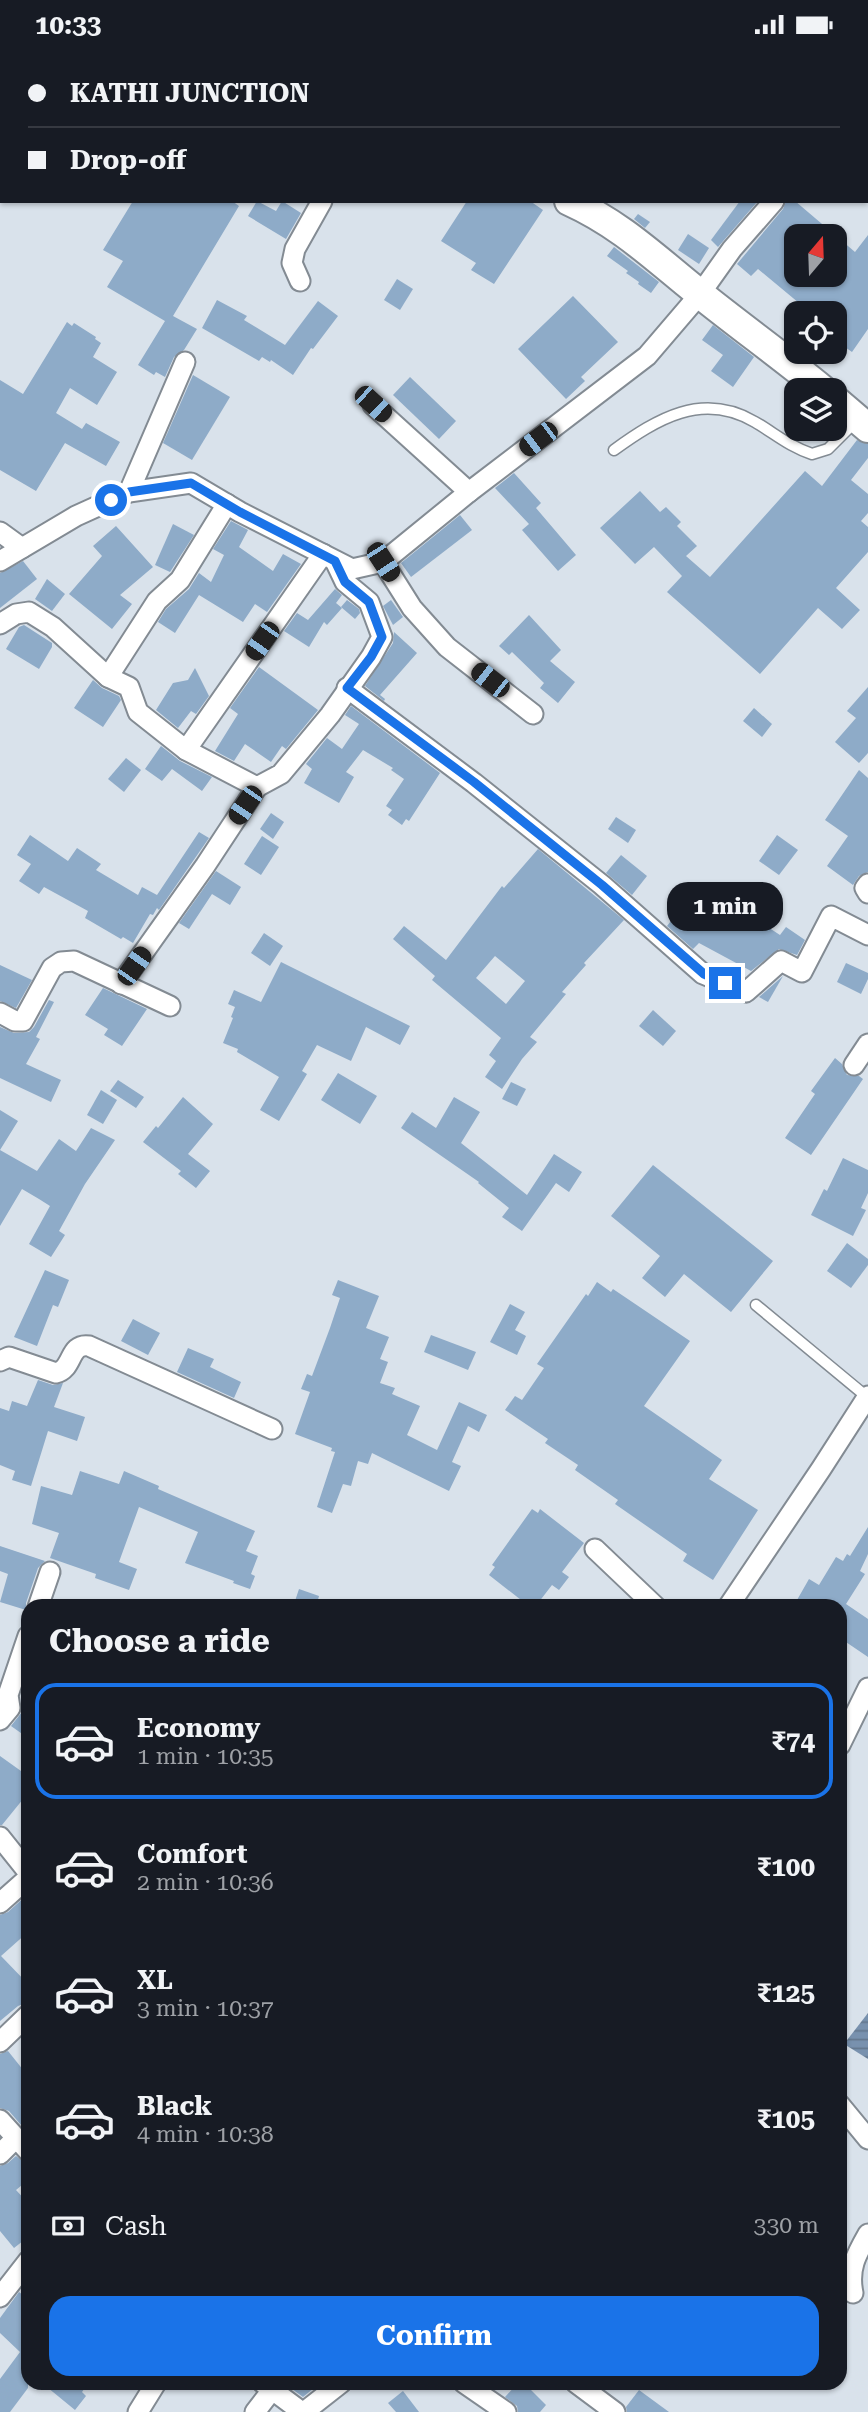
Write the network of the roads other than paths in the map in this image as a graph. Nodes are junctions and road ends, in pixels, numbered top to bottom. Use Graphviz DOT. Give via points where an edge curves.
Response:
graph roads {
  1 [pos="321,203"];
  2 [pos="772,203"];
  3 [pos="584,204"];
  4 [pos="300,281"];
  5 [pos="699,294"];
  6 [pos="185,362"];
  7 [pos="808,378"];
  8 [pos="373,404"];
  9 [pos="847,410"];
  10 [pos="863,423"];
  11 [pos="614,450"];
  12 [pos="129,492"];
  13 [pos="470,492"];
  14 [pos="228,504"];
  15 [pos="0,531"];
  16 [pos="22,548"];
  17 [pos="329,558"];
  18 [pos="0,561"];
  19 [pos="383,562"];
  20 [pos="0,624"];
  21 [pos="108,677"];
  22 [pos="347,688"];
  23 [pos="533,714"];
  24 [pos="186,750"];
  25 [pos="257,787"];
  26 [pos="868,884"];
  27 [pos="868,893"];
  28 [pos="867,931"];
  29 [pos="121,983"];
  30 [pos="170,1006"];
  31 [pos="0,1013"];
  32 [pos="868,1044"];
  33 [pos="854,1065"];
  34 [pos="756,1305"];
  35 [pos="3,1356"];
  36 [pos="867,1396"];
  37 [pos="272,1429"];
  38 [pos="595,1549"];
  39 [pos="50,1572"];
  40 [pos="41,1599"];
  41 [pos="648,1599"];
  42 [pos="733,1599"];
  43 [pos="21,1657"];
  44 [pos="868,1688"];
  45 [pos="0,1720"];
  46 [pos="847,1731"];
  47 [pos="0,1837"];
  48 [pos="21,1863"];
  49 [pos="21,1884"];
  50 [pos="0,1903"];
  51 [pos="21,2022"];
  52 [pos="0,2042"];
  53 [pos="847,2114"];
  54 [pos="0,2120"];
  55 [pos="868,2139"];
  56 [pos="21,2143"];
  57 [pos="21,2144"];
  58 [pos="0,2154"];
  59 [pos="868,2234"];
  60 [pos="21,2270"];
  61 [pos="853,2293"];
  62 [pos="0,2297"];
  63 [pos="152,2390"];
  64 [pos="266,2390"];
  65 [pos="272,2390"];
  66 [pos="332,2390"];
  67 [pos="474,2390"];
  68 [pos="585,2390"];
  69 [pos="138,2412"];
  70 [pos="255,2412"];
  71 [pos="303,2412"];
  72 [pos="506,2412"];
  73 [pos="615,2412"];
  1 -- 4 [label="street" via="295,249 292,263"];
  2 -- 5 [label="street"];
  3 -- 5 [label="street" via="632,236"];
  5 -- 7 [label="street"];
  5 -- 13 [label="street" via="647,356"];
  6 -- 12 [label="street"];
  8 -- 13 [label="street"];
  9 -- 10 [label="street"];
  10 -- 11 [label="lane" via="828,449 812,454 742,416 696,409 672,414 644,428"];
  12 -- 14 [label="street" via="191,483"];
  12 -- 16 [label="street"];
  13 -- 19 [label="street"];
  14 -- 17 [label="street"];
  14 -- 21 [label="street" via="180,580 158,601"];
  15 -- 16 [label="street"];
  16 -- 18 [label="street"];
  17 -- 19 [label="street" via="352,569"];
  17 -- 22 [label="street" via="345,582 369,602 382,637"];
  17 -- 24 [label="street"];
  19 -- 23 [label="street" via="412,608 447,647"];
  20 -- 21 [label="street" via="16,614 29,613 53,627"];
  21 -- 24 [label="street" via="128,687 138,712"];
  22 -- 25 [label="street" via="281,774"];
  22 -- 28 [label="street" via="474,782 704,974 746,992 781,961 802,972 831,916"];
  24 -- 25 [label="street"];
  25 -- 29 [label="street"];
  26 -- 27 [label="street"];
  29 -- 30 [label="street"];
  29 -- 31 [label="street" via="74,961 61,962 52,968 23,1021"];
  32 -- 33 [label="street"];
  34 -- 36 [label="lane"];
  35 -- 37 [label="street" via="56,1373 66,1368 75,1348 89,1346"];
  36 -- 42 [label="street"];
  38 -- 41 [label="street"];
  39 -- 40 [label="street"];
  43 -- 45 [label="street" via="8,1695 10,1708"];
  44 -- 46 [label="street"];
  47 -- 48 [label="street"];
  49 -- 50 [label="street"];
  51 -- 52 [label="street"];
  53 -- 55 [label="street"];
  54 -- 56 [label="street"];
  57 -- 58 [label="street"];
  59 -- 61 [label="street" via="851,2270"];
  60 -- 62 [label="street"];
  63 -- 69 [label="street"];
  64 -- 70 [label="street"];
  65 -- 71 [label="street"];
  66 -- 71 [label="street"];
  67 -- 72 [label="street"];
  68 -- 73 [label="street"];
}
